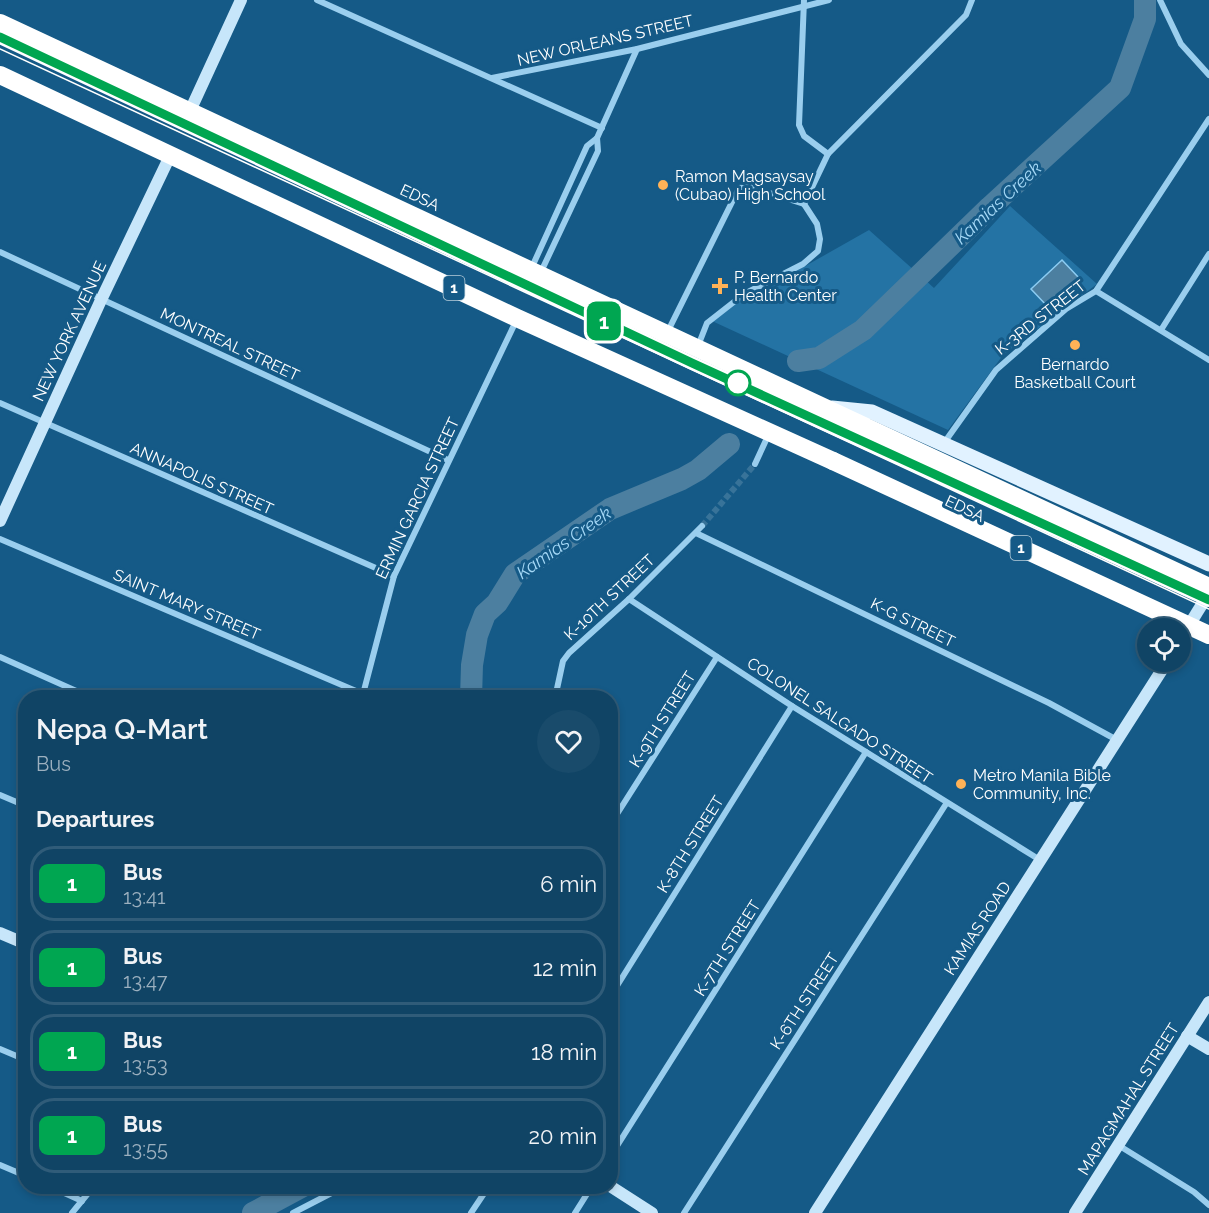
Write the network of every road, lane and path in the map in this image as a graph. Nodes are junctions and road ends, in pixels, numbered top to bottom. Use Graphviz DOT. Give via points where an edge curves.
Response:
graph roads {
  1 [pos="242,0"];
  2 [pos="317,0"];
  3 [pos="829,0"];
  4 [pos="972,0"];
  5 [pos="1160,0"];
  6 [pos="327,2"];
  7 [pos="804,3"];
  8 [pos="0,23"];
  9 [pos="637,49"];
  10 [pos="0,75"];
  11 [pos="1209,75"];
  12 [pos="492,78"];
  13 [pos="190,111"];
  14 [pos="1209,119"];
  15 [pos="602,128"];
  16 [pos="597,138"];
  17 [pos="828,154"];
  18 [pos="170,156"];
  19 [pos="804,204"];
  20 [pos="0,252"];
  21 [pos="1209,254"];
  22 [pos="535,272"];
  23 [pos="1096,291"];
  24 [pos="101,300"];
  25 [pos="517,318"];
  26 [pos="1161,330"];
  27 [pos="668,332"];
  28 [pos="698,347"];
  29 [pos="1209,360"];
  30 [pos="0,402"];
  31 [pos="823,407"];
  32 [pos="738,419"];
  33 [pos="45,422"];
  34 [pos="767,438"];
  35 [pos="944,443"];
  36 [pos="448,460"];
  37 [pos="755,464"];
  38 [pos="0,521"];
  39 [pos="702,526"];
  40 [pos="696,532"];
  41 [pos="0,539"];
  42 [pos="1209,564"];
  43 [pos="394,576"];
  44 [pos="1209,587"];
  45 [pos="1209,593"];
  46 [pos="629,599"];
  47 [pos="1151,618"];
  48 [pos="1191,619"];
  49 [pos="1209,635"];
  50 [pos="1191,636"];
  51 [pos="1209,642"];
  52 [pos="0,657"];
  53 [pos="717,657"];
  54 [pos="1161,672"];
  55 [pos="74,690"];
  56 [pos="348,690"];
  57 [pos="364,690"];
  58 [pos="557,690"];
  59 [pos="792,706"];
  60 [pos="1117,740"];
  61 [pos="866,752"];
  62 [pos="0,795"];
  63 [pos="18,803"];
  64 [pos="946,804"];
  65 [pos="618,812"];
  66 [pos="1040,860"];
  67 [pos="0,933"];
  68 [pos="18,941"];
  69 [pos="618,984"];
  70 [pos="1209,1002"];
  71 [pos="1187,1036"];
  72 [pos="0,1049"];
  73 [pos="1209,1049"];
  74 [pos="18,1057"];
  75 [pos="618,1145"];
  76 [pos="1118,1145"];
  77 [pos="0,1165"];
  78 [pos="18,1173"];
  79 [pos="618,1191"];
  80 [pos="67,1194"];
  81 [pos="88,1194"];
  82 [pos="330,1194"];
  83 [pos="484,1194"];
  84 [pos="587,1194"];
  85 [pos="82,1201"];
  86 [pos="1209,1205"];
  87 [pos="72,1213"];
  88 [pos="293,1213"];
  89 [pos="471,1213"];
  90 [pos="575,1213"];
  91 [pos="652,1213"];
  92 [pos="684,1213"];
  93 [pos="815,1213"];
  94 [pos="1076,1213"];
  1 -- 13 [label="street"];
  2 -- 6 [label="street"];
  3 -- 7 [label="street, NEW ORLEANS STREET"];
  4 -- 17 [label="street" via="966,15"];
  5 -- 11 [label="street" via="1181,44"];
  6 -- 12 [label="street"];
  7 -- 9 [label="street, NEW ORLEANS STREET"];
  7 -- 17 [label="street" via="799,125 804,136"];
  8 -- 13 [label="highway, EDSA"];
  9 -- 12 [label="street, NEW ORLEANS STREET"];
  9 -- 15 [label="street"];
  10 -- 18 [label="highway, EDSA / 1"];
  12 -- 15 [label="street"];
  13 -- 22 [label="highway, EDSA"];
  14 -- 23 [label="street, K-3RD STREET"];
  15 -- 16 [label="street"];
  16 -- 22 [label="street" via="587,146"];
  16 -- 22 [label="street" via="598,151"];
  17 -- 19 [label="street"];
  18 -- 24 [label="street, NEW YORK AVENUE"];
  18 -- 25 [label="highway, EDSA / 1"];
  19 -- 27 [label="street" via="751,187 739,188"];
  19 -- 28 [label="street" via="817,224 818,251 803,264 744,294 707,323"];
  20 -- 24 [label="street, MONTREAL STREET"];
  21 -- 26 [label="street"];
  22 -- 27 [label="highway, EDSA"];
  23 -- 26 [label="street"];
  23 -- 35 [label="street, K-3RD STREET" via="1066,309 996,370"];
  24 -- 33 [label="street, NEW YORK AVENUE"];
  24 -- 36 [label="street, MONTREAL STREET"];
  25 -- 32 [label="highway, EDSA / 1"];
  25 -- 36 [label="street, ERMIN GARCIA STREET"];
  26 -- 29 [label="street"];
  27 -- 28 [label="highway, EDSA"];
  28 -- 31 [label="highway, EDSA"];
  30 -- 33 [label="street, ANNAPOLIS STREET"];
  31 -- 35 [label="main road, EDSA" via="872,412"];
  31 -- 44 [label="highway, EDSA"];
  32 -- 34 [label="main road, EDSA"];
  32 -- 49 [label="highway, EDSA / 1, bridge"];
  33 -- 38 [label="street, NEW YORK AVENUE"];
  33 -- 43 [label="street, ANNAPOLIS STREET"];
  34 -- 37 [label="street"];
  34 -- 47 [label="main road, EDSA"];
  35 -- 42 [label="main road, EDSA"];
  36 -- 43 [label="street, ERMIN GARCIA STREET"];
  39 -- 40 [label="street, K-10TH STREET"];
  40 -- 46 [label="street, K-10TH STREET"];
  40 -- 60 [label="street, K-G STREET" via="1038,697"];
  41 -- 56 [label="street, SAINT MARY STREET"];
  43 -- 57 [label="street, ERMIN GARCIA STREET"];
  45 -- 48 [label="street"];
  46 -- 53 [label="street, COLONEL SALGADO STREET"];
  46 -- 58 [label="street, K-10TH STREET" via="569,653"];
  50 -- 51 [label="main road, EDSA"];
  52 -- 55 [label="street"];
  53 -- 59 [label="street, COLONEL SALGADO STREET"];
  53 -- 65 [label="street, K-9TH STREET"];
  54 -- 60 [label="street, KAMIAS ROAD"];
  59 -- 61 [label="street, COLONEL SALGADO STREET"];
  59 -- 69 [label="street, K-8TH STREET"];
  60 -- 66 [label="street, KAMIAS ROAD"];
  61 -- 64 [label="street, COLONEL SALGADO STREET"];
  61 -- 75 [label="street, K-7TH STREET"];
  62 -- 63 [label="street"];
  64 -- 66 [label="street, COLONEL SALGADO STREET"];
  64 -- 92 [label="street, K-6TH STREET"];
  66 -- 93 [label="street, KAMIAS ROAD"];
  67 -- 68 [label="street"];
  70 -- 71 [label="street, MAPAGMAHAL STREET"];
  71 -- 73 [label="street"];
  71 -- 76 [label="street, MAPAGMAHAL STREET"];
  72 -- 74 [label="street"];
  76 -- 86 [label="street"];
  76 -- 94 [label="street, MAPAGMAHAL STREET"];
  77 -- 78 [label="street"];
  79 -- 91 [label="street"];
  80 -- 85 [label="street"];
  81 -- 85 [label="street"];
  82 -- 88 [label="street"];
  83 -- 89 [label="street"];
  84 -- 90 [label="street"];
  85 -- 87 [label="street"];
}
